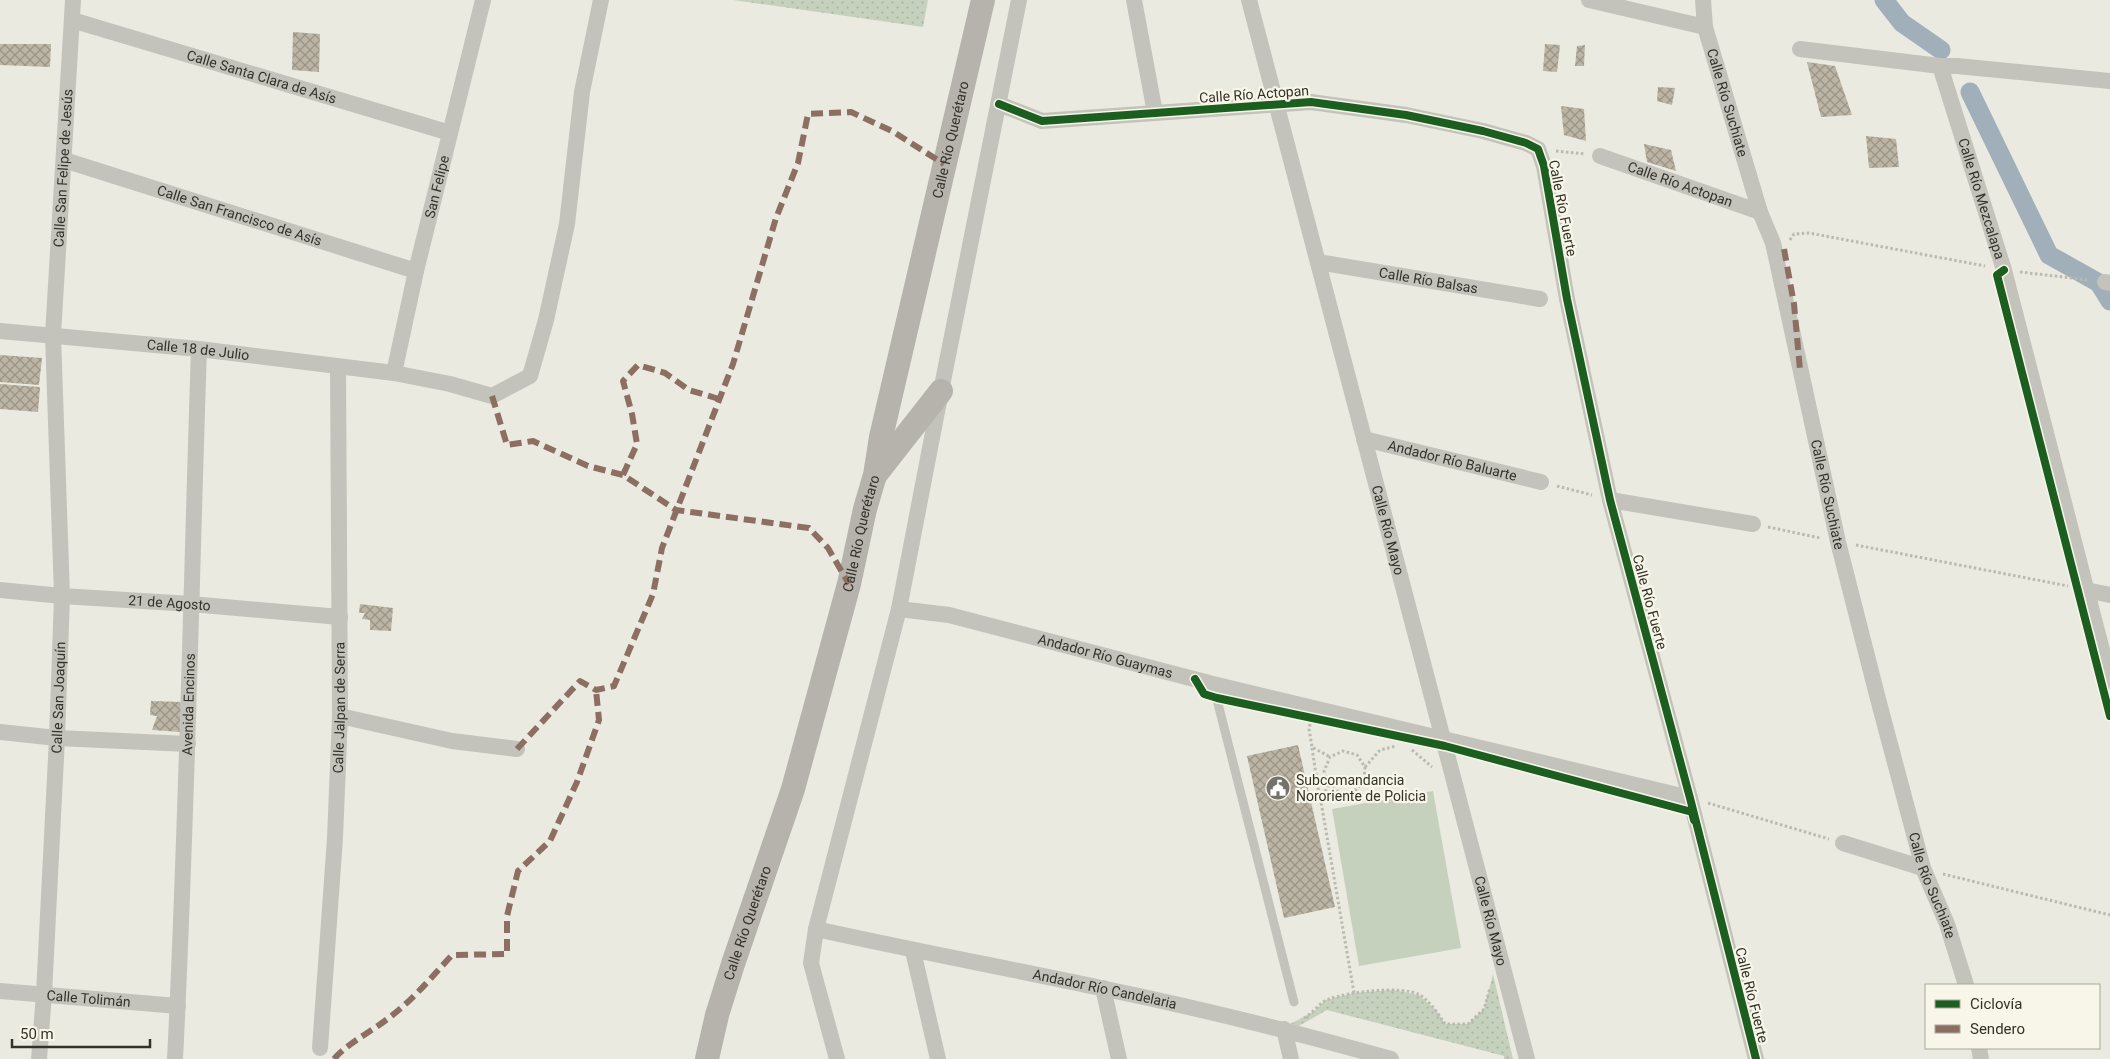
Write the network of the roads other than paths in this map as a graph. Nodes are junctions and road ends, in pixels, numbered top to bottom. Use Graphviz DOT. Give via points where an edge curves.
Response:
graph roads {
  1 [pos="73,0"];
  2 [pos="482,0"];
  3 [pos="601,0"];
  4 [pos="983,0"];
  5 [pos="1019,0"];
  6 [pos="1134,0"];
  7 [pos="1249,0"];
  8 [pos="1589,0"];
  9 [pos="1702,0"];
  10 [pos="72,20"];
  11 [pos="1705,26"];
  12 [pos="1800,49"];
  13 [pos="1940,66"];
  14 [pos="2110,81"];
  15 [pos="999,104"];
  16 [pos="1276,104"];
  17 [pos="1155,114"];
  18 [pos="450,133"];
  19 [pos="1538,149"];
  20 [pos="1600,156"];
  21 [pos="64,160"];
  22 [pos="1760,212"];
  23 [pos="1318,262"];
  24 [pos="416,271"];
  25 [pos="1540,299"];
  26 [pos="0,331"];
  27 [pos="53,335"];
  28 [pos="199,349"];
  29 [pos="338,367"];
  30 [pos="394,373"];
  31 [pos="941,391"];
  32 [pos="1364,439"];
  33 [pos="875,475"];
  34 [pos="1541,482"];
  35 [pos="1610,500"];
  36 [pos="1752,524"];
  37 [pos="0,590"];
  38 [pos="2086,590"];
  39 [pos="2110,594"];
  40 [pos="62,596"];
  41 [pos="190,604"];
  42 [pos="899,609"];
  43 [pos="340,617"];
  44 [pos="2110,681"];
  45 [pos="1213,684"];
  46 [pos="340,716"];
  47 [pos="0,732"];
  48 [pos="57,738"];
  49 [pos="1443,740"];
  50 [pos="188,744"];
  51 [pos="517,749"];
  52 [pos="1690,798"];
  53 [pos="1843,843"];
  54 [pos="1922,868"];
  55 [pos="816,929"];
  56 [pos="913,951"];
  57 [pos="1966,984"];
  58 [pos="1103,988"];
  59 [pos="0,991"];
  60 [pos="44,994"];
  61 [pos="1294,1002"];
  62 [pos="178,1006"];
  63 [pos="1284,1029"];
  64 [pos="320,1048"];
  65 [pos="39,1059"];
  66 [pos="175,1059"];
  67 [pos="707,1059"];
  68 [pos="837,1059"];
  69 [pos="938,1059"];
  70 [pos="1119,1059"];
  71 [pos="1291,1059"];
  72 [pos="1391,1059"];
  73 [pos="1527,1059"];
  74 [pos="1756,1059"];
  1 -- 10 [label="street, Calle San Felipe de Jesús"];
  2 -- 18 [label="street, San Felipe"];
  3 -- 30 [label="street, Calle 18 de Julio" via="582,92 567,224 530,376 492,396"];
  4 -- 33 [label="main road, Calle Río Querétaro" via="881,436"];
  5 -- 15 [label="street"];
  6 -- 17 [label="street"];
  7 -- 16 [label="street, Calle Río Mayo"];
  8 -- 11 [label="street"];
  9 -- 11 [label="street, Calle Río Suchiate"];
  10 -- 18 [label="street, Calle Santa Clara de Asís"];
  10 -- 21 [label="street, Calle San Felipe de Jesús"];
  11 -- 22 [label="street, Calle Río Suchiate"];
  12 -- 13 [label="street"];
  13 -- 14 [label="street"];
  13 -- 38 [label="street, Calle Río Mezcalapa" via="2004,270"];
  15 -- 17 [label="street, Calle Río Actopan" via="1042,121"];
  15 -- 31 [label="street"];
  16 -- 17 [label="street, Calle Río Actopan"];
  16 -- 19 [label="street, Calle Río Actopan" via="1311,102 1406,114 1484,131"];
  16 -- 23 [label="street, Calle Río Mayo"];
  18 -- 24 [label="street, San Felipe"];
  19 -- 35 [label="street, Calle Río Fuerte"];
  20 -- 22 [label="street, Calle Río Actopan"];
  21 -- 24 [label="street, Calle San Francisco de Asís"];
  21 -- 27 [label="street, Calle San Felipe de Jesús"];
  22 -- 54 [label="street, Calle Río Suchiate" via="1772,243 1838,542"];
  23 -- 25 [label="street, Calle Río Balsas"];
  23 -- 32 [label="street, Calle Río Mayo"];
  24 -- 30 [label="street, San Felipe"];
  26 -- 27 [label="street, Calle 18 de Julio"];
  27 -- 28 [label="street, Calle 18 de Julio"];
  27 -- 40 [label="street, Calle San Joaquín"];
  28 -- 29 [label="street, Calle 18 de Julio"];
  28 -- 41 [label="street, Avenida Encinos"];
  29 -- 30 [label="street, Calle 18 de Julio"];
  29 -- 43 [label="street, Calle Jalpan de Serra"];
  31 -- 33 [label="main road"];
  31 -- 42 [label="street"];
  32 -- 34 [label="street, Andador Río Baluarte"];
  32 -- 49 [label="street, Calle Río Mayo"];
  33 -- 67 [label="main road, Calle Río Querétaro" via="793,789 733,964"];
  35 -- 36 [label="street"];
  35 -- 52 [label="street, Calle Río Fuerte"];
  37 -- 40 [label="street, 21 de Agosto"];
  38 -- 39 [label="street"];
  38 -- 44 [label="street, Calle Río Mezcalapa"];
  40 -- 41 [label="street, 21 de Agosto"];
  40 -- 48 [label="street, Calle San Joaquín"];
  41 -- 43 [label="street, 21 de Agosto"];
  41 -- 50 [label="street, Avenida Encinos"];
  42 -- 45 [label="street, Andador Río Guaymas" via="949,615"];
  42 -- 55 [label="street"];
  43 -- 46 [label="street, Calle Jalpan de Serra"];
  45 -- 49 [label="street, Andador Río Guaymas"];
  45 -- 61 [label="lane"];
  46 -- 51 [label="street" via="452,741"];
  46 -- 64 [label="street, Calle Jalpan de Serra"];
  47 -- 48 [label="street"];
  48 -- 50 [label="street"];
  48 -- 60 [label="street, Calle San Joaquín"];
  49 -- 52 [label="street, Andador Río Guaymas"];
  49 -- 73 [label="street, Calle Río Mayo"];
  50 -- 62 [label="street, Avenida Encinos"];
  52 -- 74 [label="street, Calle Río Fuerte"];
  53 -- 54 [label="street"];
  54 -- 57 [label="street, Calle Río Suchiate" via="1947,924"];
  55 -- 56 [label="street, Andador Río Candelaria"];
  55 -- 68 [label="street" via="811,963"];
  56 -- 58 [label="street, Andador Río Candelaria"];
  56 -- 69 [label="street"];
  58 -- 63 [label="street, Andador Río Candelaria"];
  58 -- 70 [label="street"];
  59 -- 60 [label="street, Calle Tolimán"];
  60 -- 62 [label="street, Calle Tolimán"];
  60 -- 65 [label="street, Calle San Joaquín"];
  62 -- 66 [label="street, Avenida Encinos"];
  63 -- 71 [label="street"];
  63 -- 72 [label="street, Andador Río Candelaria"];
}
